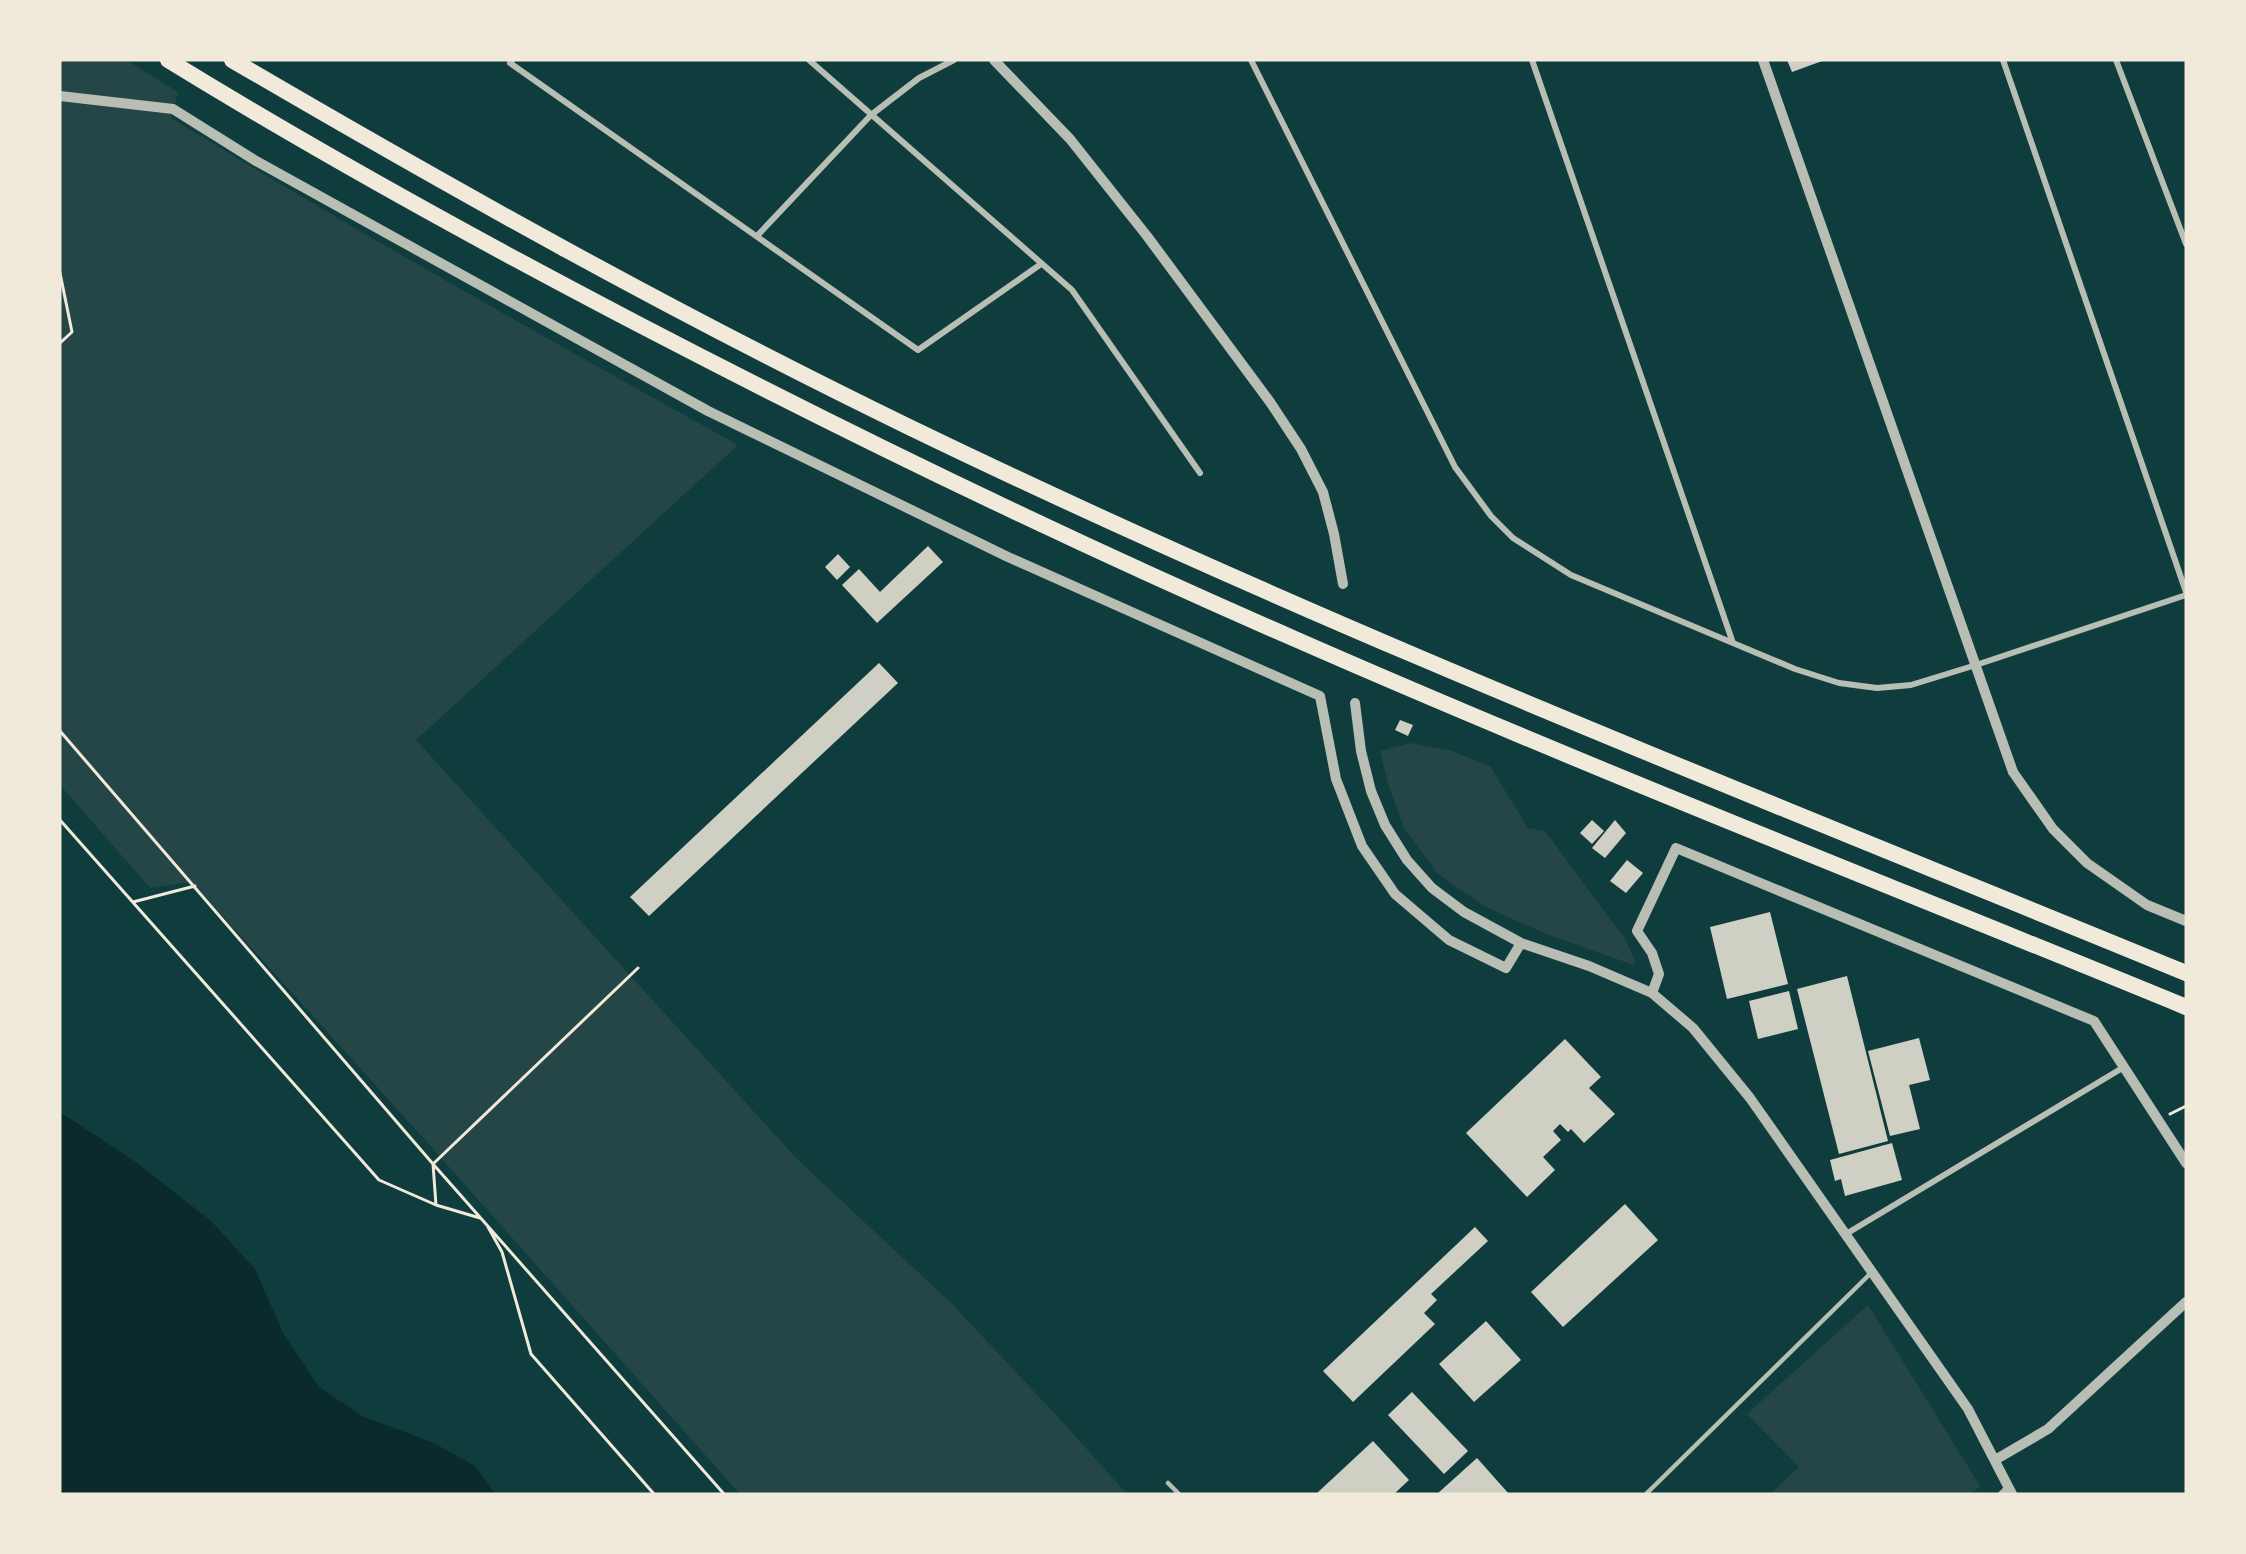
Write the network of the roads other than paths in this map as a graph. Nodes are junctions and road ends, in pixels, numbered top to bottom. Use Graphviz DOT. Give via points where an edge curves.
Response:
graph roads {
  1 [pos="168,60"];
  2 [pos="232,60"];
  3 [pos="809,60"];
  4 [pos="954,60"];
  5 [pos="994,60"];
  6 [pos="1251,60"];
  7 [pos="1532,60"];
  8 [pos="1763,60"];
  9 [pos="2003,60"];
  10 [pos="2116,60"];
  11 [pos="509,61"];
  12 [pos="60,96"];
  13 [pos="870,115"];
  14 [pos="757,236"];
  15 [pos="2186,244"];
  16 [pos="1041,264"];
  17 [pos="1200,473"];
  18 [pos="1343,584"];
  19 [pos="2186,594"];
  20 [pos="1733,643"];
  21 [pos="1976,665"];
  22 [pos="1355,703"];
  23 [pos="2186,921"];
  24 [pos="1521,943"];
  25 [pos="2186,973"];
  26 [pos="1652,993"];
  27 [pos="2186,1007"];
  28 [pos="2124,1067"];
  29 [pos="2186,1163"];
  30 [pos="1846,1234"];
  31 [pos="1872,1272"];
  32 [pos="2186,1302"];
  33 [pos="1995,1460"];
  34 [pos="1168,1483"];
  35 [pos="2007,1492"];
  36 [pos="1179,1494"];
  37 [pos="1646,1494"];
  1 -- 27 [label="highway" via="535,270 894,455 1294,639"];
  2 -- 25 [label="highway" via="550,241 929,437 1305,608 1715,782"];
  3 -- 13 [label="street"];
  4 -- 13 [label="street" via="919,78"];
  5 -- 18 [label="street" via="1070,139 1270,402 1323,492"];
  6 -- 20 [label="street" via="1438,435 1491,516 1513,538 1570,575"];
  7 -- 20 [label="street"];
  8 -- 21 [label="street"];
  9 -- 19 [label="street"];
  10 -- 15 [label="street"];
  11 -- 14 [label="street"];
  12 -- 24 [label="street" via="172,109 256,161 708,411 1008,557 1320,696 1336,778 1362,846 1395,894 1449,940 1506,968"];
  13 -- 14 [label="street"];
  13 -- 16 [label="street"];
  14 -- 16 [label="street" via="918,350"];
  16 -- 17 [label="street" via="1072,291"];
  19 -- 21 [label="street"];
  20 -- 21 [label="street" via="1839,683 1877,688 1911,685"];
  21 -- 23 [label="street" via="2013,772 2053,829 2087,863 2147,905"];
  22 -- 24 [label="street" via="1371,791 1385,825 1407,860 1432,888 1464,912"];
  24 -- 26 [label="street"];
  26 -- 28 [label="street" via="1659,974 1652,953 1637,931 1676,848 2094,1021"];
  26 -- 30 [label="street" via="1693,1028 1724,1064"];
  28 -- 29 [label="street"];
  28 -- 30 [label="street"];
  30 -- 31 [label="street"];
  31 -- 33 [label="street" via="1968,1409"];
  31 -- 37 [label="lane"];
  32 -- 33 [label="street" via="2048,1429"];
  33 -- 35 [label="street"];
  34 -- 36 [label="lane"];
}
